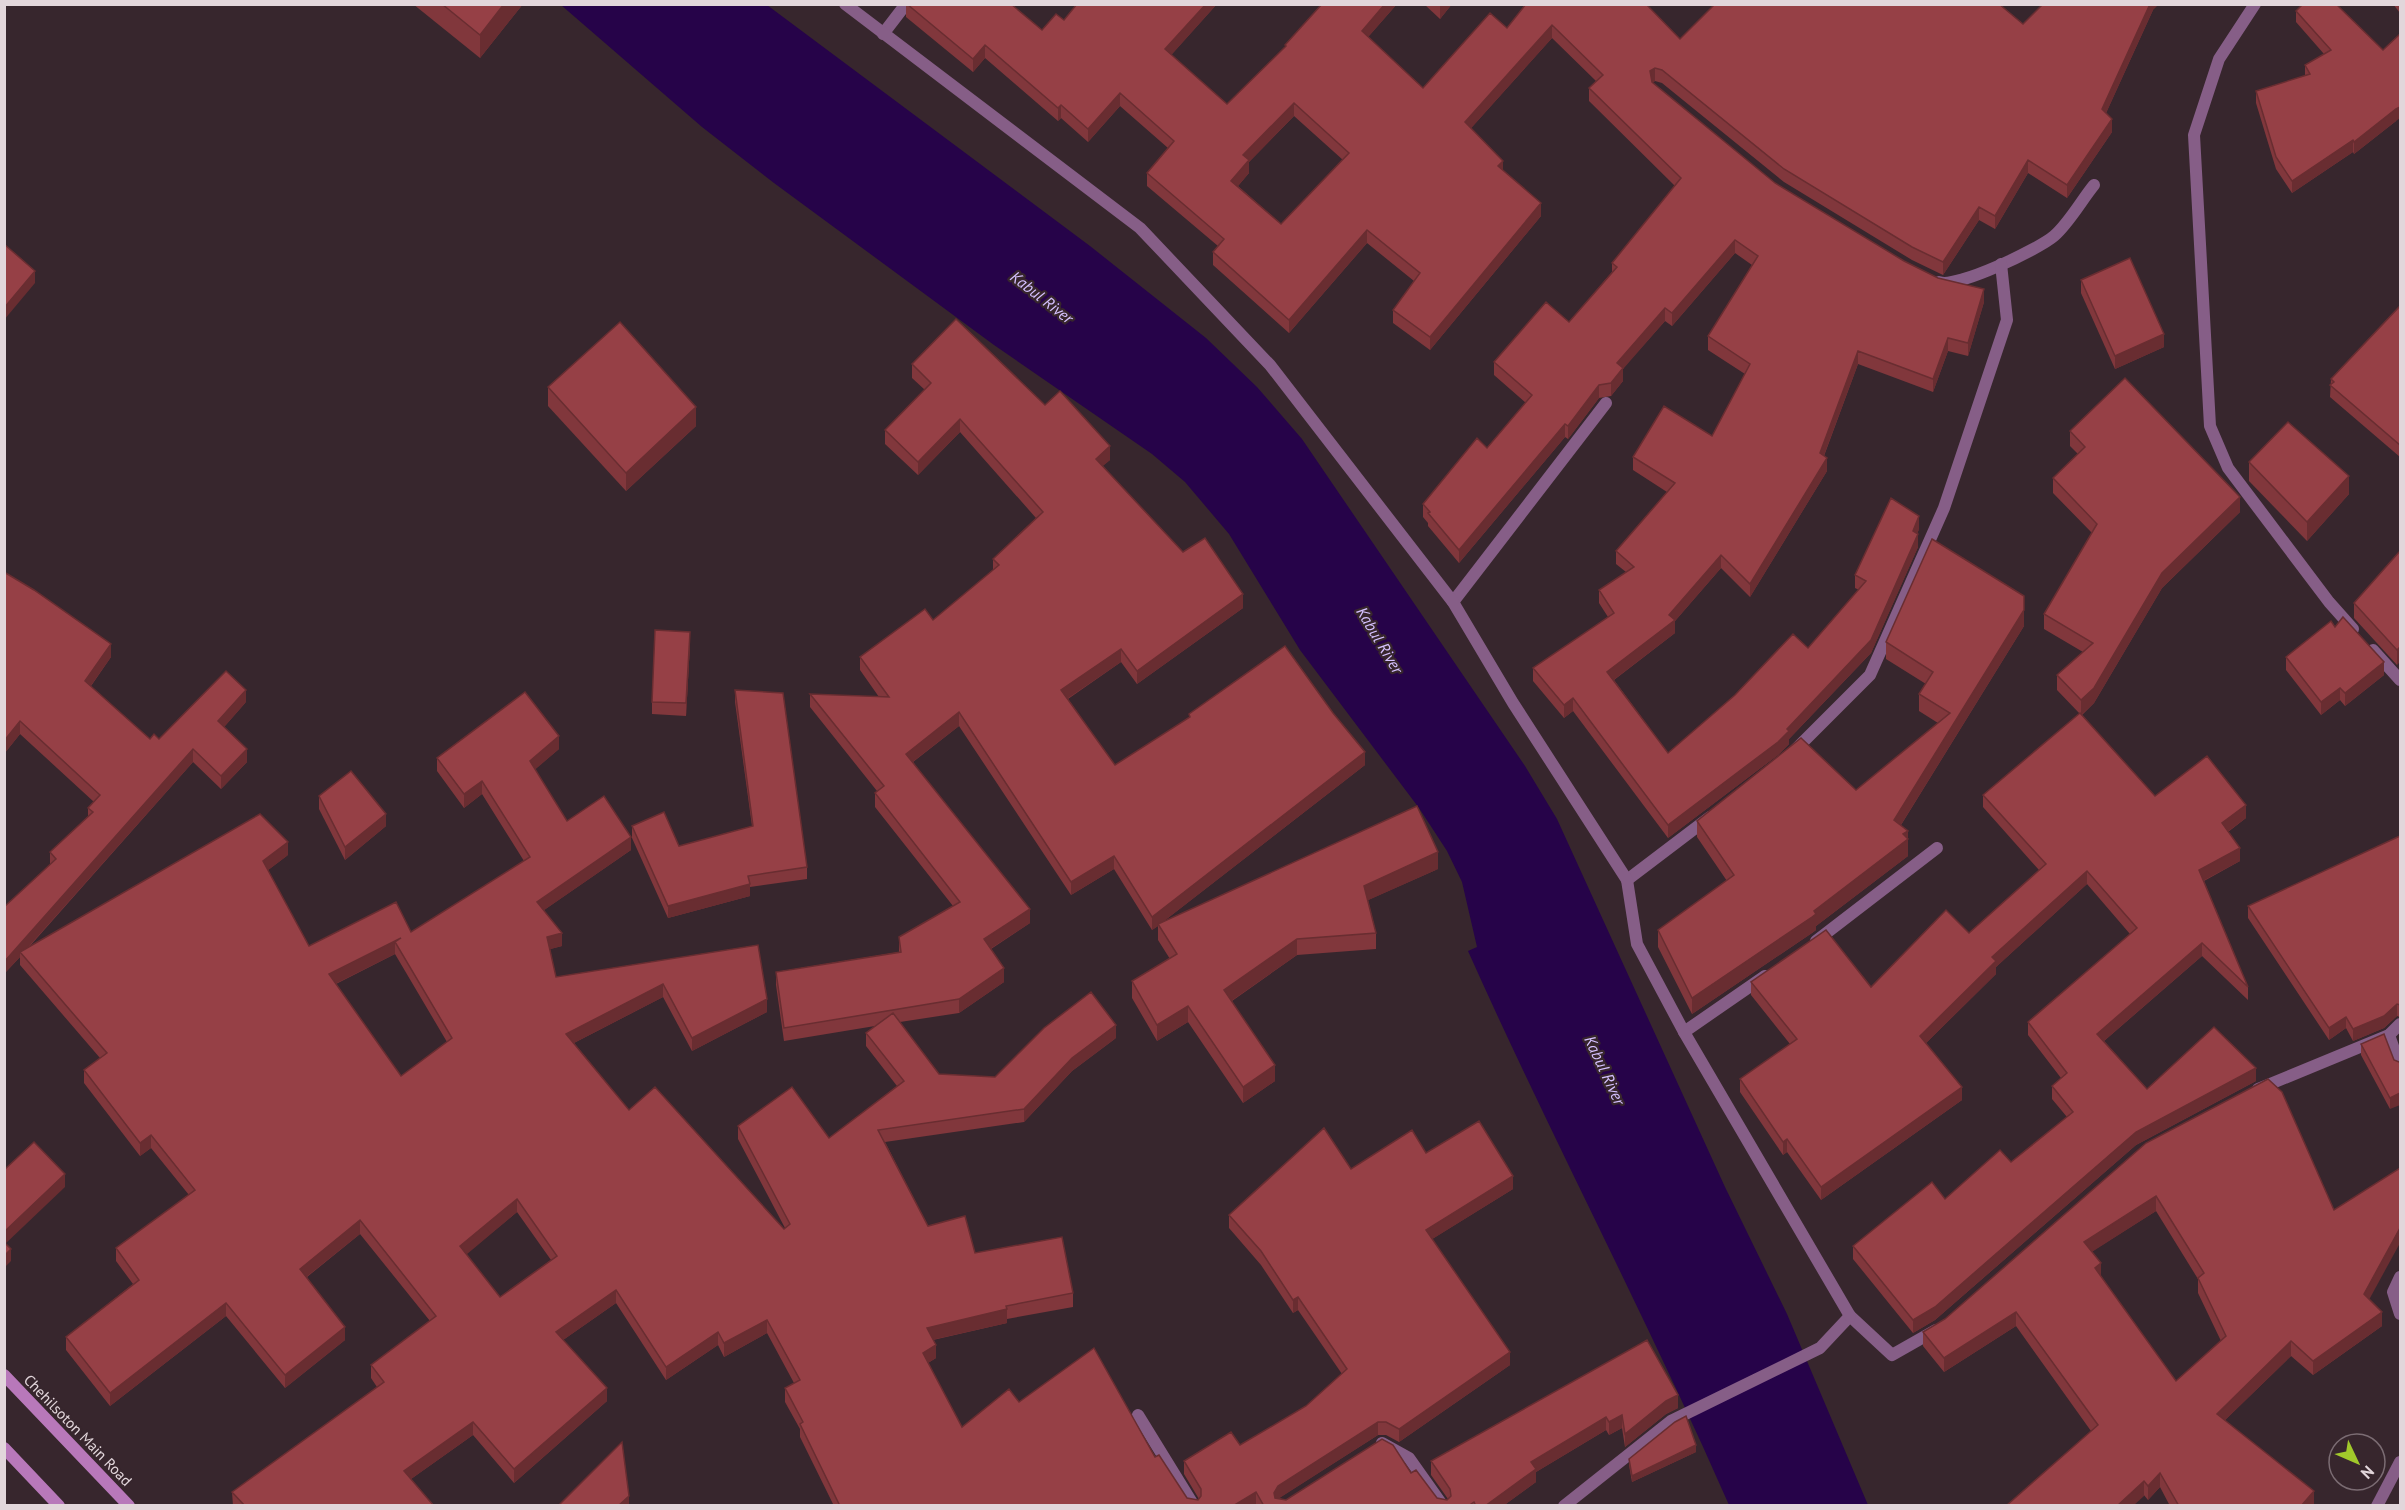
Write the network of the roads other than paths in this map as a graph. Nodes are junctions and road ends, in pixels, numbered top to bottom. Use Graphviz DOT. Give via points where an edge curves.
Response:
graph roads {
  1 [pos="845,4"];
  2 [pos="906,4"];
  3 [pos="2255,4"];
  4 [pos="883,34"];
  5 [pos="2094,185"];
  6 [pos="2001,264"];
  7 [pos="1925,276"];
  8 [pos="1606,403"];
  9 [pos="1453,602"];
  10 [pos="2400,680"];
  11 [pos="1783,762"];
  12 [pos="1719,810"];
  13 [pos="1937,848"];
  14 [pos="1627,880"];
  15 [pos="1808,947"];
  16 [pos="1779,966"];
  17 [pos="2400,1024"];
  18 [pos="1684,1032"];
  19 [pos="2389,1035"];
  20 [pos="2400,1066"];
  21 [pos="2245,1096"];
  22 [pos="2400,1277"];
  23 [pos="2400,1314"];
  24 [pos="1850,1316"];
  25 [pos="1948,1320"];
  26 [pos="4,1375"];
  27 [pos="1138,1415"];
  28 [pos="4,1448"];
  29 [pos="1373,1448"];
  30 [pos="2400,1462"];
  31 [pos="59,1506"];
  32 [pos="129,1506"];
  33 [pos="1194,1506"];
  34 [pos="1443,1506"];
  35 [pos="1564,1506"];
  36 [pos="2377,1506"];
  1 -- 4 [label="street"];
  2 -- 4 [label="street"];
  3 -- 10 [label="street" via="2219,59 2194,135 2210,426 2228,468 2328,602"];
  4 -- 9 [label="street" via="1140,228 1270,365"];
  5 -- 6 [label="street" via="2053,237"];
  6 -- 7 [label="street" via="1955,282 1942,284"];
  6 -- 11 [label="street" via="2007,320 1935,529 1870,675"];
  8 -- 9 [label="street"];
  9 -- 14 [label="street"];
  12 -- 14 [label="street"];
  13 -- 15 [label="street"];
  14 -- 18 [label="street" via="1637,944"];
  16 -- 18 [label="street"];
  17 -- 19 [label="street"];
  18 -- 24 [label="street"];
  19 -- 20 [label="street"];
  19 -- 21 [label="street"];
  22 -- 23 [label="street" via="2393,1292"];
  24 -- 25 [label="street" via="1892,1355"];
  24 -- 35 [label="street" via="1820,1348 1671,1421"];
  26 -- 32 [label="main road, Chehilsoton Main Road"];
  27 -- 33 [label="street"];
  28 -- 31 [label="main road"];
  29 -- 34 [label="street" via="1382,1442 1409,1458"];
  30 -- 36 [label="street"];
}
